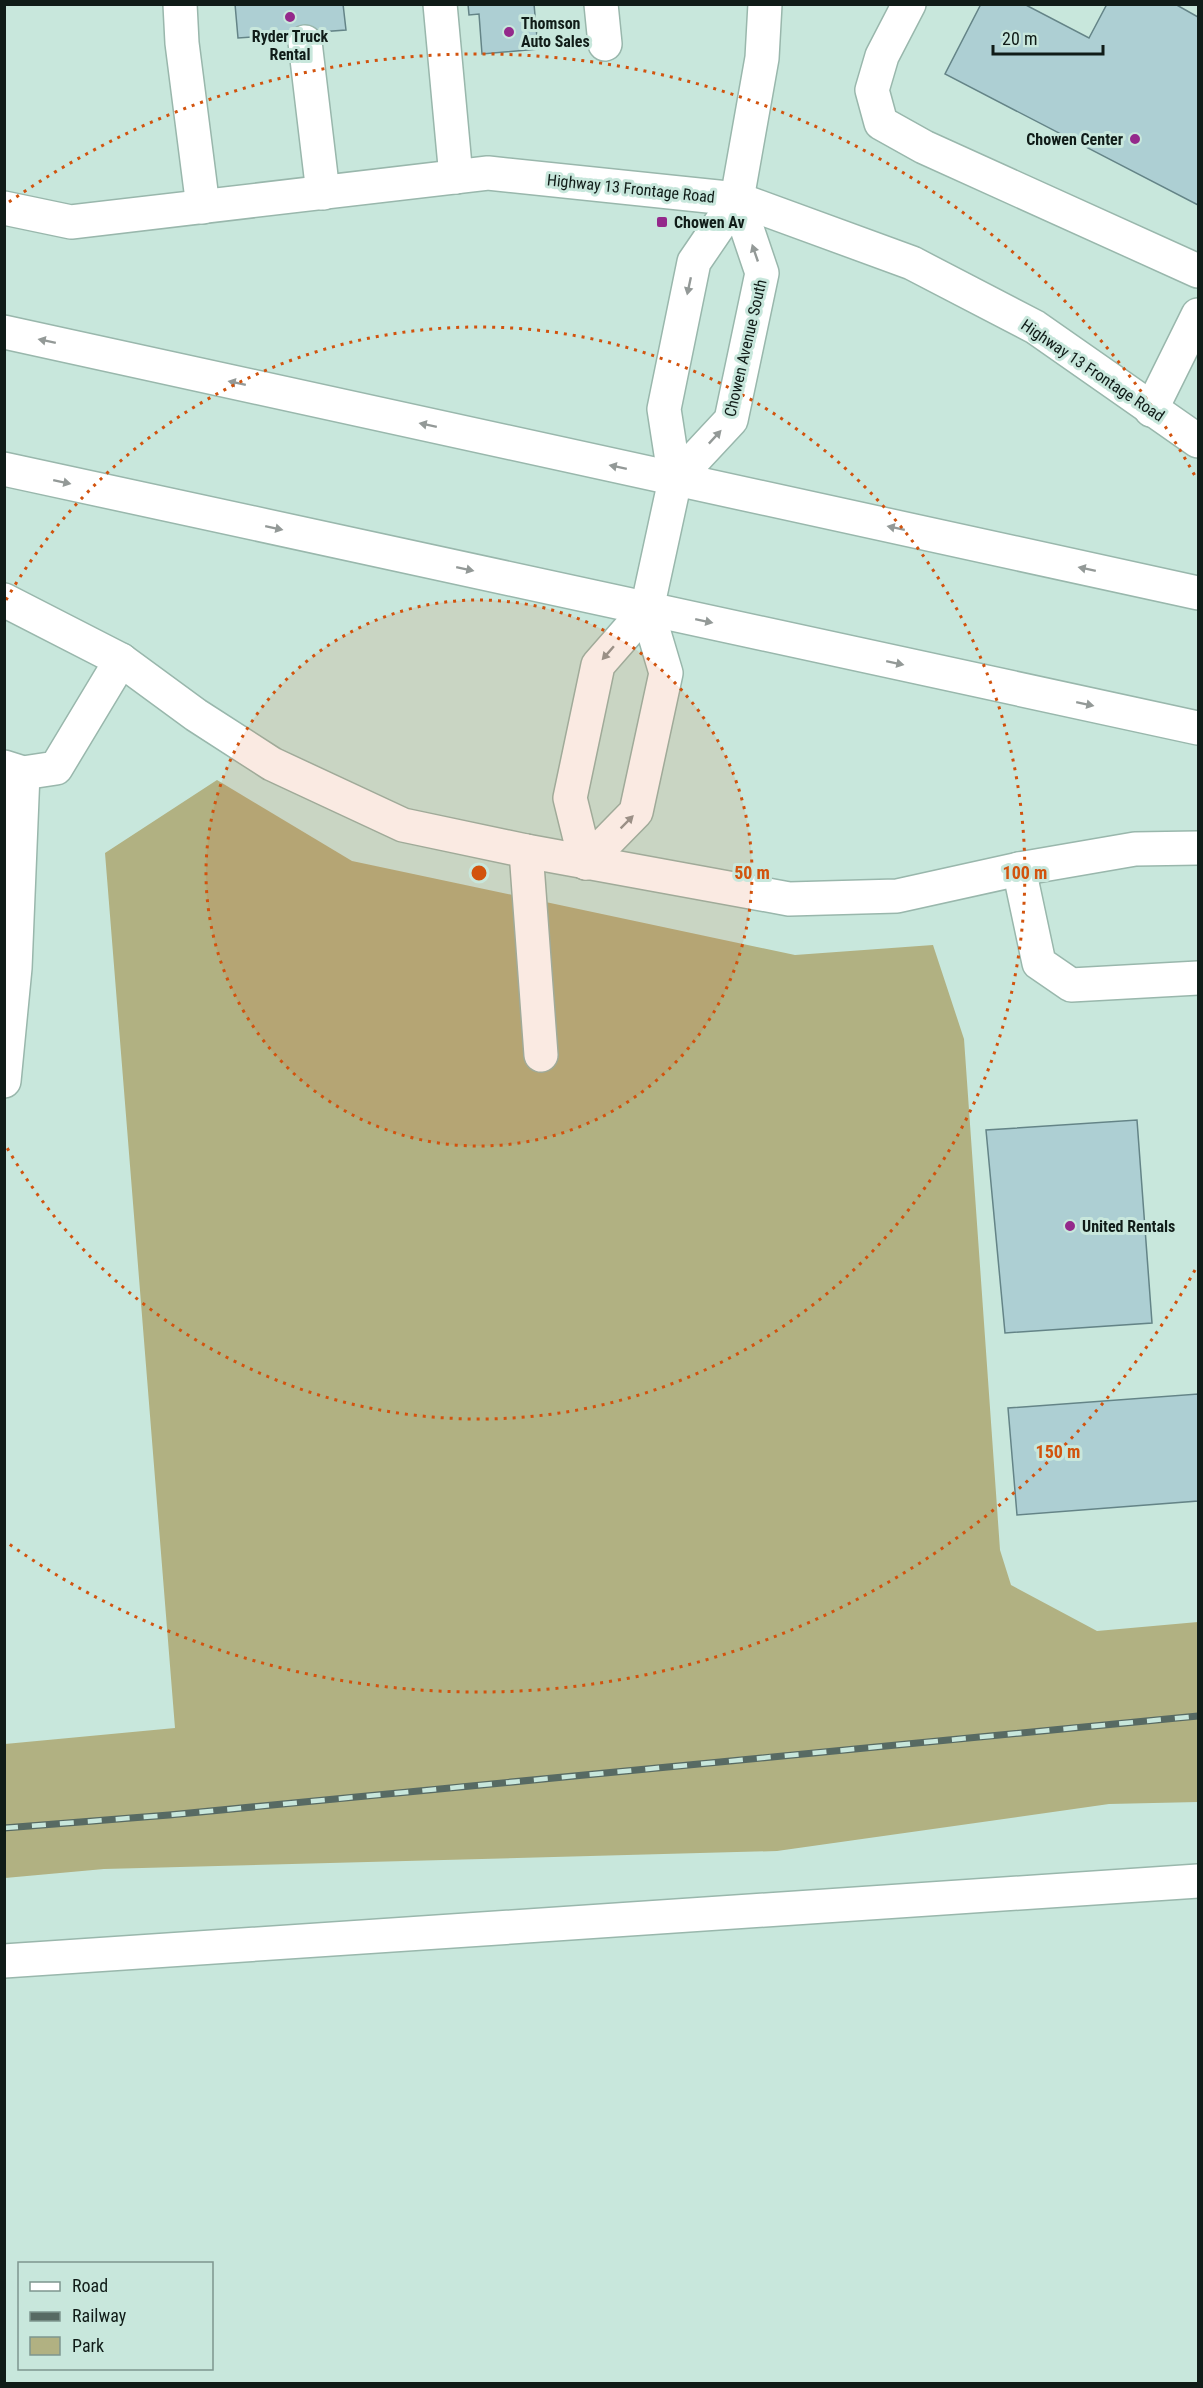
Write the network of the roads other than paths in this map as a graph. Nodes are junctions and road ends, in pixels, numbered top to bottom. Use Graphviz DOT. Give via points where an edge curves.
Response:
graph roads {
  1 [pos="180,4"];
  2 [pos="440,4"];
  3 [pos="601,4"];
  4 [pos="765,4"];
  5 [pos="909,4"];
  6 [pos="305,42"];
  7 [pos="605,44"];
  8 [pos="456,177"];
  9 [pos="323,193"];
  10 [pos="737,200"];
  11 [pos="203,207"];
  12 [pos="4,208"];
  13 [pos="1198,271"];
  14 [pos="1198,315"];
  15 [pos="4,332"];
  16 [pos="1151,410"];
  17 [pos="1198,441"];
  18 [pos="4,469"];
  19 [pos="675,480"];
  20 [pos="1198,593"];
  21 [pos="4,600"];
  22 [pos="647,609"];
  23 [pos="121,660"];
  24 [pos="1198,728"];
  25 [pos="14,770"];
  26 [pos="1198,848"];
  27 [pos="526,851"];
  28 [pos="586,863"];
  29 [pos="1019,869"];
  30 [pos="1198,978"];
  31 [pos="542,1055"];
  32 [pos="4,1081"];
  33 [pos="1198,1881"];
  34 [pos="4,1960"];
  1 -- 11 [label="main road"];
  2 -- 8 [label="main road"];
  3 -- 7 [label="main road"];
  4 -- 10 [label="main road, Chowen Avenue South" via="762,58"];
  5 -- 13 [label="main road" via="882,57 872,90 881,123 924,147"];
  6 -- 9 [label="main road"];
  8 -- 9 [label="main road, Highway 13 Frontage Road"];
  8 -- 10 [label="main road, Highway 13 Frontage Road" via="488,173"];
  9 -- 11 [label="main road, Highway 13 Frontage Road"];
  10 -- 16 [label="main road, Highway 13 Frontage Road" via="912,263 1035,327"];
  10 -- 19 [label="main road, Chowen Avenue South, one-way" via="694,262 664,409"];
  19 -- 10 [label="main road, Chowen Avenue South, one-way" via="731,420 762,273"];
  11 -- 12 [label="main road, Highway 13 Frontage Road" via="72,222"];
  14 -- 16 [label="main road"];
  19 -- 15 [label="main road, one-way"];
  16 -- 17 [label="main road, Highway 13 Frontage Road"];
  18 -- 22 [label="main road, one-way"];
  20 -- 19 [label="main road, one-way"];
  19 -- 22 [label="main road, Chowen Avenue South"];
  21 -- 23 [label="main road"];
  22 -- 24 [label="main road, one-way"];
  22 -- 28 [label="main road, Chowen Avenue South, one-way" via="598,664 570,798"];
  28 -- 22 [label="main road, Chowen Avenue South, one-way" via="636,812 666,673"];
  23 -- 25 [label="main road" via="56,768"];
  23 -- 27 [label="main road" via="196,715 282,768 403,825"];
  25 -- 32 [label="main road" via="15,968"];
  26 -- 29 [label="main road" via="1135,849"];
  27 -- 28 [label="main road"];
  27 -- 31 [label="main road"];
  28 -- 29 [label="main road" via="789,899 897,896"];
  29 -- 30 [label="main road" via="1039,963 1071,985"];
  33 -- 34 [label="main road"];
}
